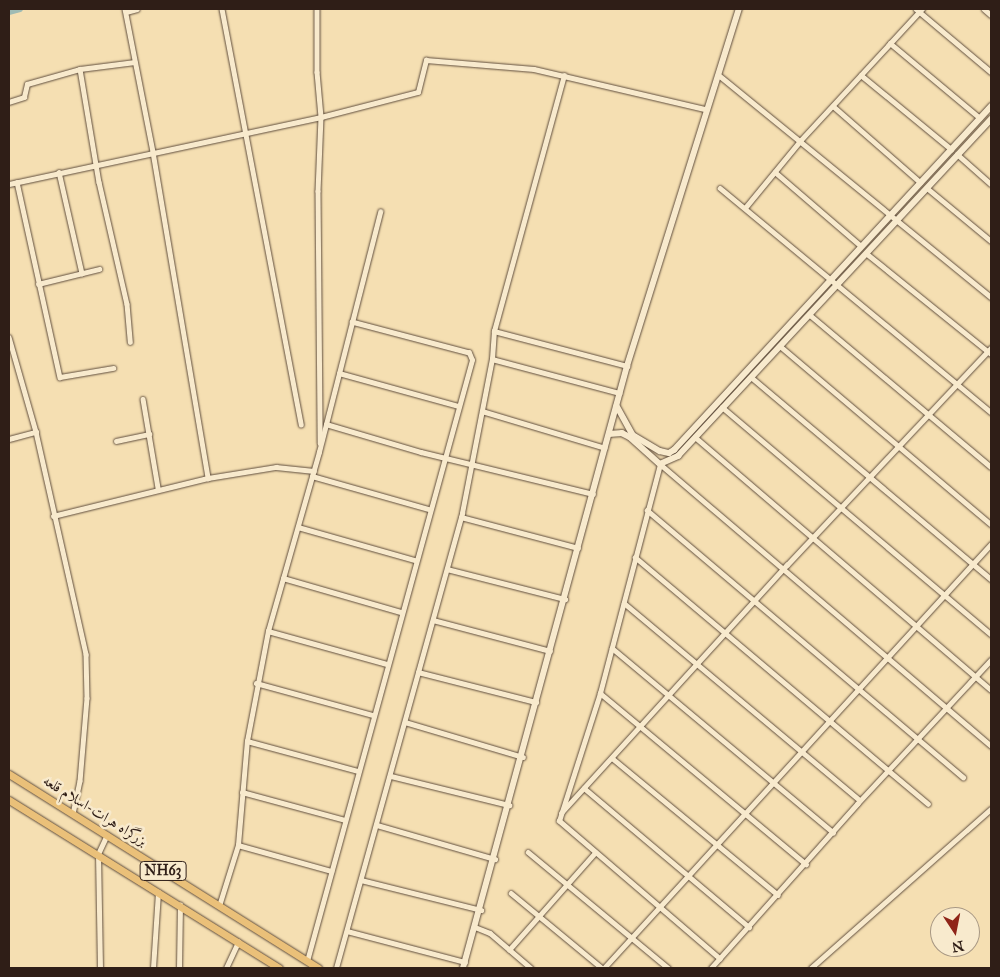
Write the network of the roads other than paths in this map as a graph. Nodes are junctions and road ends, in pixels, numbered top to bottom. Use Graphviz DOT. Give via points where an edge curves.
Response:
graph roads {
  1 [pos="137,9"];
  2 [pos="222,9"];
  3 [pos="317,9"];
  4 [pos="739,9"];
  5 [pos="984,9"];
  6 [pos="125,10"];
  7 [pos="919,10"];
  8 [pos="991,15"];
  9 [pos="890,43"];
  10 [pos="135,62"];
  11 [pos="80,69"];
  12 [pos="991,72"];
  13 [pos="564,74"];
  14 [pos="861,75"];
  15 [pos="720,76"];
  16 [pos="9,102"];
  17 [pos="833,106"];
  18 [pos="991,106"];
  19 [pos="705,109"];
  20 [pos="321,117"];
  21 [pos="980,118"];
  22 [pos="990,123"];
  23 [pos="246,133"];
  24 [pos="800,141"];
  25 [pos="951,150"];
  26 [pos="152,152"];
  27 [pos="957,154"];
  28 [pos="96,165"];
  29 [pos="59,172"];
  30 [pos="775,172"];
  31 [pos="17,182"];
  32 [pos="920,182"];
  33 [pos="9,184"];
  34 [pos="991,184"];
  35 [pos="720,188"];
  36 [pos="926,188"];
  37 [pos="745,208"];
  38 [pos="380,212"];
  39 [pos="890,214"];
  40 [pos="897,219"];
  41 [pos="991,241"];
  42 [pos="861,246"];
  43 [pos="866,253"];
  44 [pos="99,269"];
  45 [pos="82,273"];
  46 [pos="831,279"];
  47 [pos="38,284"];
  48 [pos="837,285"];
  49 [pos="991,297"];
  50 [pos="810,315"];
  51 [pos="352,322"];
  52 [pos="494,331"];
  53 [pos="9,338"];
  54 [pos="130,342"];
  55 [pos="780,346"];
  56 [pos="990,351"];
  57 [pos="492,359"];
  58 [pos="15,362"];
  59 [pos="9,364"];
  60 [pos="627,366"];
  61 [pos="113,368"];
  62 [pos="339,373"];
  63 [pos="751,377"];
  64 [pos="956,382"];
  65 [pos="620,393"];
  66 [pos="143,399"];
  67 [pos="459,406"];
  68 [pos="617,406"];
  69 [pos="722,408"];
  70 [pos="482,411"];
  71 [pos="991,412"];
  72 [pos="926,414"];
  73 [pos="326,424"];
  74 [pos="301,425"];
  75 [pos="36,432"];
  76 [pos="149,434"];
  77 [pos="610,434"];
  78 [pos="695,437"];
  79 [pos="9,439"];
  80 [pos="116,441"];
  81 [pos="898,445"];
  82 [pos="605,448"];
  83 [pos="319,452"];
  84 [pos="443,458"];
  85 [pos="660,464"];
  86 [pos="471,465"];
  87 [pos="991,467"];
  88 [pos="313,474"];
  89 [pos="870,475"];
  90 [pos="208,478"];
  91 [pos="158,488"];
  92 [pos="595,494"];
  93 [pos="842,505"];
  94 [pos="429,508"];
  95 [pos="647,510"];
  96 [pos="53,516"];
  97 [pos="461,517"];
  98 [pos="991,524"];
  99 [pos="298,527"];
  100 [pos="811,538"];
  101 [pos="991,544"];
  102 [pos="580,548"];
  103 [pos="635,557"];
  104 [pos="415,560"];
  105 [pos="972,564"];
  106 [pos="447,569"];
  107 [pos="782,569"];
  108 [pos="283,578"];
  109 [pos="991,579"];
  110 [pos="943,596"];
  111 [pos="566,599"];
  112 [pos="754,600"];
  113 [pos="624,603"];
  114 [pos="401,612"];
  115 [pos="433,620"];
  116 [pos="917,624"];
  117 [pos="268,631"];
  118 [pos="726,632"];
  119 [pos="991,634"];
  120 [pos="612,648"];
  121 [pos="552,651"];
  122 [pos="887,656"];
  123 [pos="991,660"];
  124 [pos="698,663"];
  125 [pos="387,664"];
  126 [pos="418,672"];
  127 [pos="976,676"];
  128 [pos="256,683"];
  129 [pos="858,688"];
  130 [pos="991,690"];
  131 [pos="600,694"];
  132 [pos="669,694"];
  133 [pos="538,702"];
  134 [pos="948,708"];
  135 [pos="374,715"];
  136 [pos="829,720"];
  137 [pos="405,722"];
  138 [pos="640,727"];
  139 [pos="918,739"];
  140 [pos="247,741"];
  141 [pos="991,746"];
  142 [pos="803,750"];
  143 [pos="523,757"];
  144 [pos="612,758"];
  145 [pos="888,770"];
  146 [pos="358,771"];
  147 [pos="9,774"];
  148 [pos="390,776"];
  149 [pos="963,777"];
  150 [pos="774,782"];
  151 [pos="584,788"];
  152 [pos="242,792"];
  153 [pos="9,800"];
  154 [pos="860,800"];
  155 [pos="928,804"];
  156 [pos="510,805"];
  157 [pos="991,809"];
  158 [pos="73,813"];
  159 [pos="745,814"];
  160 [pos="559,815"];
  161 [pos="345,820"];
  162 [pos="377,825"];
  163 [pos="833,832"];
  164 [pos="107,835"];
  165 [pos="717,844"];
  166 [pos="238,845"];
  167 [pos="528,852"];
  168 [pos="98,854"];
  169 [pos="594,854"];
  170 [pos="495,859"];
  171 [pos="806,864"];
  172 [pos="331,871"];
  173 [pos="689,875"];
  174 [pos="361,880"];
  175 [pos="567,884"];
  176 [pos="159,890"];
  177 [pos="511,894"];
  178 [pos="778,895"];
  179 [pos="180,905"];
  180 [pos="220,906"];
  181 [pos="660,908"];
  182 [pos="481,910"];
  183 [pos="539,916"];
  184 [pos="749,927"];
  185 [pos="475,928"];
  186 [pos="347,931"];
  187 [pos="632,938"];
  188 [pos="238,942"];
  189 [pos="509,950"];
  190 [pos="720,959"];
  191 [pos="307,961"];
  192 [pos="464,965"];
  193 [pos="100,968"];
  194 [pos="153,968"];
  195 [pos="179,968"];
  196 [pos="226,968"];
  197 [pos="279,968"];
  198 [pos="318,968"];
  199 [pos="336,968"];
  200 [pos="531,968"];
  201 [pos="603,968"];
  202 [pos="668,968"];
  203 [pos="712,968"];
  204 [pos="810,968"];
  1 -- 6 [label="street"];
  2 -- 23 [label="street"];
  3 -- 20 [label="street"];
  4 -- 15 [label="street"];
  5 -- 8 [label="street"];
  6 -- 10 [label="street"];
  7 -- 9 [label="street"];
  7 -- 12 [label="street"];
  9 -- 14 [label="street"];
  9 -- 21 [label="street"];
  10 -- 11 [label="street"];
  10 -- 26 [label="street"];
  11 -- 16 [label="street" via="27,84 24,97"];
  11 -- 28 [label="street"];
  13 -- 19 [label="street"];
  13 -- 20 [label="street" via="426,60 418,92"];
  13 -- 52 [label="street"];
  14 -- 17 [label="street"];
  14 -- 25 [label="street"];
  15 -- 19 [label="street"];
  15 -- 24 [label="street"];
  17 -- 24 [label="street"];
  17 -- 32 [label="street"];
  18 -- 21 [label="street"];
  19 -- 60 [label="street"];
  20 -- 23 [label="street"];
  20 -- 83 [label="street" via="318,191"];
  21 -- 25 [label="street"];
  22 -- 27 [label="street"];
  23 -- 26 [label="street"];
  23 -- 74 [label="street"];
  24 -- 30 [label="street"];
  24 -- 39 [label="street"];
  25 -- 32 [label="street"];
  26 -- 28 [label="street"];
  26 -- 90 [label="street"];
  27 -- 34 [label="street"];
  27 -- 36 [label="street"];
  28 -- 29 [label="street"];
  28 -- 54 [label="street" via="117,250"];
  29 -- 31 [label="street"];
  29 -- 45 [label="street"];
  30 -- 37 [label="street"];
  30 -- 42 [label="street"];
  31 -- 33 [label="street"];
  31 -- 47 [label="street"];
  32 -- 39 [label="street"];
  35 -- 37 [label="street"];
  36 -- 40 [label="street"];
  36 -- 41 [label="street"];
  37 -- 46 [label="street"];
  38 -- 51 [label="street"];
  39 -- 40 [label="street"];
  39 -- 42 [label="street"];
  40 -- 43 [label="street"];
  40 -- 49 [label="street"];
  42 -- 46 [label="street"];
  43 -- 48 [label="street"];
  43 -- 56 [label="street"];
  44 -- 45 [label="street"];
  45 -- 47 [label="street"];
  46 -- 48 [label="street"];
  46 -- 68 [label="street" via="672,452 660,451 631,433"];
  47 -- 61 [label="street" via="60,377"];
  48 -- 50 [label="street"];
  48 -- 64 [label="street"];
  50 -- 55 [label="street"];
  50 -- 72 [label="street"];
  51 -- 62 [label="street"];
  51 -- 67 [label="street" via="469,353 472,360"];
  52 -- 57 [label="street"];
  52 -- 60 [label="street"];
  53 -- 58 [label="street"];
  55 -- 63 [label="street"];
  55 -- 81 [label="street"];
  56 -- 64 [label="street"];
  57 -- 65 [label="street"];
  57 -- 70 [label="street"];
  58 -- 59 [label="street"];
  58 -- 75 [label="street"];
  60 -- 65 [label="street"];
  62 -- 67 [label="street"];
  62 -- 73 [label="street"];
  63 -- 69 [label="street"];
  63 -- 89 [label="street"];
  64 -- 71 [label="street"];
  64 -- 72 [label="street"];
  65 -- 68 [label="street"];
  66 -- 76 [label="street"];
  67 -- 84 [label="street"];
  68 -- 77 [label="street"];
  69 -- 78 [label="street"];
  69 -- 93 [label="street"];
  70 -- 82 [label="street"];
  70 -- 86 [label="street"];
  72 -- 81 [label="street"];
  72 -- 87 [label="street"];
  73 -- 83 [label="street"];
  73 -- 84 [label="street"];
  75 -- 79 [label="street"];
  75 -- 96 [label="street"];
  76 -- 80 [label="street"];
  76 -- 91 [label="street"];
  77 -- 82 [label="street"];
  77 -- 85 [label="street" via="622,433 630,437"];
  78 -- 85 [label="street" via="672,461"];
  78 -- 100 [label="street"];
  81 -- 89 [label="street"];
  81 -- 98 [label="street"];
  82 -- 92 [label="street"];
  83 -- 88 [label="street"];
  84 -- 86 [label="street"];
  84 -- 94 [label="street"];
  85 -- 95 [label="street"];
  85 -- 107 [label="street"];
  86 -- 92 [label="street"];
  86 -- 97 [label="street"];
  88 -- 90 [label="street" via="276,467"];
  88 -- 94 [label="street"];
  88 -- 99 [label="street"];
  89 -- 93 [label="street"];
  89 -- 105 [label="street"];
  90 -- 91 [label="street"];
  91 -- 96 [label="street"];
  92 -- 102 [label="street"];
  93 -- 100 [label="street"];
  93 -- 110 [label="street"];
  94 -- 104 [label="street"];
  95 -- 103 [label="street"];
  95 -- 112 [label="street"];
  96 -- 158 [label="street" via="86,654 81,762"];
  97 -- 102 [label="street"];
  97 -- 106 [label="street"];
  99 -- 104 [label="street"];
  99 -- 108 [label="street"];
  100 -- 107 [label="street"];
  100 -- 116 [label="street"];
  101 -- 105 [label="street"];
  102 -- 111 [label="street"];
  103 -- 113 [label="street"];
  103 -- 118 [label="street"];
  104 -- 114 [label="street"];
  105 -- 109 [label="street"];
  105 -- 110 [label="street"];
  106 -- 111 [label="street"];
  106 -- 115 [label="street"];
  107 -- 112 [label="street"];
  107 -- 122 [label="street"];
  108 -- 114 [label="street"];
  108 -- 117 [label="street"];
  110 -- 116 [label="street"];
  110 -- 119 [label="street"];
  111 -- 121 [label="street"];
  112 -- 118 [label="street"];
  112 -- 129 [label="street"];
  113 -- 120 [label="street"];
  113 -- 124 [label="street"];
  114 -- 125 [label="street"];
  115 -- 121 [label="street"];
  115 -- 126 [label="street"];
  116 -- 122 [label="street"];
  116 -- 127 [label="street"];
  117 -- 125 [label="street"];
  117 -- 128 [label="street"];
  118 -- 124 [label="street"];
  118 -- 136 [label="street"];
  120 -- 131 [label="street"];
  120 -- 132 [label="street"];
  121 -- 133 [label="street"];
  122 -- 129 [label="street"];
  122 -- 134 [label="street"];
  123 -- 127 [label="street"];
  124 -- 132 [label="street"];
  124 -- 142 [label="street"];
  125 -- 135 [label="street"];
  126 -- 133 [label="street"];
  126 -- 137 [label="street"];
  127 -- 130 [label="street"];
  127 -- 134 [label="street"];
  128 -- 135 [label="street"];
  128 -- 140 [label="street"];
  129 -- 136 [label="street"];
  129 -- 139 [label="street"];
  131 -- 138 [label="street"];
  131 -- 160 [label="street"];
  132 -- 138 [label="street"];
  132 -- 150 [label="street"];
  133 -- 143 [label="street"];
  134 -- 139 [label="street"];
  134 -- 141 [label="street"];
  135 -- 146 [label="street"];
  136 -- 142 [label="street"];
  136 -- 145 [label="street"];
  137 -- 143 [label="street"];
  137 -- 148 [label="street"];
  138 -- 144 [label="street"];
  138 -- 159 [label="street"];
  139 -- 145 [label="street"];
  139 -- 149 [label="street"];
  140 -- 146 [label="street"];
  140 -- 152 [label="street"];
  142 -- 150 [label="street"];
  142 -- 154 [label="street"];
  143 -- 156 [label="street"];
  144 -- 151 [label="street"];
  144 -- 165 [label="street"];
  145 -- 154 [label="street"];
  145 -- 155 [label="street"];
  146 -- 161 [label="street"];
  147 -- 158 [label="highway, بزرگراه هرات-اسلام قلعه / NH63"];
  148 -- 156 [label="street"];
  148 -- 162 [label="street"];
  150 -- 159 [label="street"];
  150 -- 163 [label="street"];
  151 -- 160 [label="street"];
  151 -- 173 [label="street"];
  152 -- 161 [label="street"];
  152 -- 166 [label="street"];
  153 -- 168 [label="highway, NH63"];
  154 -- 163 [label="street"];
  156 -- 170 [label="street"];
  157 -- 204 [label="street"];
  158 -- 164 [label="highway, بزرگراه هرات-اسلام قلعه / NH63"];
  159 -- 165 [label="street"];
  159 -- 171 [label="street"];
  160 -- 169 [label="street" via="560,823"];
  161 -- 172 [label="street"];
  162 -- 170 [label="street"];
  162 -- 174 [label="street"];
  163 -- 171 [label="street"];
  164 -- 168 [label="street"];
  164 -- 180 [label="highway, بزرگراه هرات-اسلام قلعه / NH63"];
  165 -- 173 [label="street"];
  165 -- 178 [label="street"];
  166 -- 172 [label="street"];
  166 -- 180 [label="street"];
  167 -- 175 [label="street"];
  168 -- 176 [label="highway, NH63"];
  168 -- 193 [label="street"];
  169 -- 175 [label="street"];
  169 -- 181 [label="street"];
  170 -- 182 [label="street"];
  171 -- 178 [label="street"];
  172 -- 191 [label="street"];
  173 -- 181 [label="street"];
  173 -- 184 [label="street"];
  174 -- 182 [label="street"];
  174 -- 186 [label="street"];
  175 -- 183 [label="street"];
  175 -- 187 [label="street"];
  176 -- 179 [label="highway, NH63"];
  176 -- 194 [label="street"];
  177 -- 183 [label="street"];
  178 -- 184 [label="street"];
  179 -- 188 [label="highway, NH63"];
  179 -- 195 [label="street"];
  180 -- 191 [label="highway, بزرگراه هرات-اسلام قلعه / NH63"];
  181 -- 187 [label="street"];
  181 -- 190 [label="street"];
  182 -- 185 [label="street"];
  183 -- 189 [label="street"];
  183 -- 201 [label="street"];
  184 -- 190 [label="street"];
  185 -- 189 [label="street" via="490,933"];
  185 -- 192 [label="street"];
  186 -- 192 [label="street"];
  186 -- 199 [label="street"];
  187 -- 201 [label="street"];
  187 -- 202 [label="street"];
  188 -- 196 [label="street"];
  188 -- 197 [label="highway, NH63"];
  189 -- 200 [label="street"];
  190 -- 203 [label="street"];
  191 -- 198 [label="highway, بزرگراه هرات-اسلام قلعه / NH63"];
}
